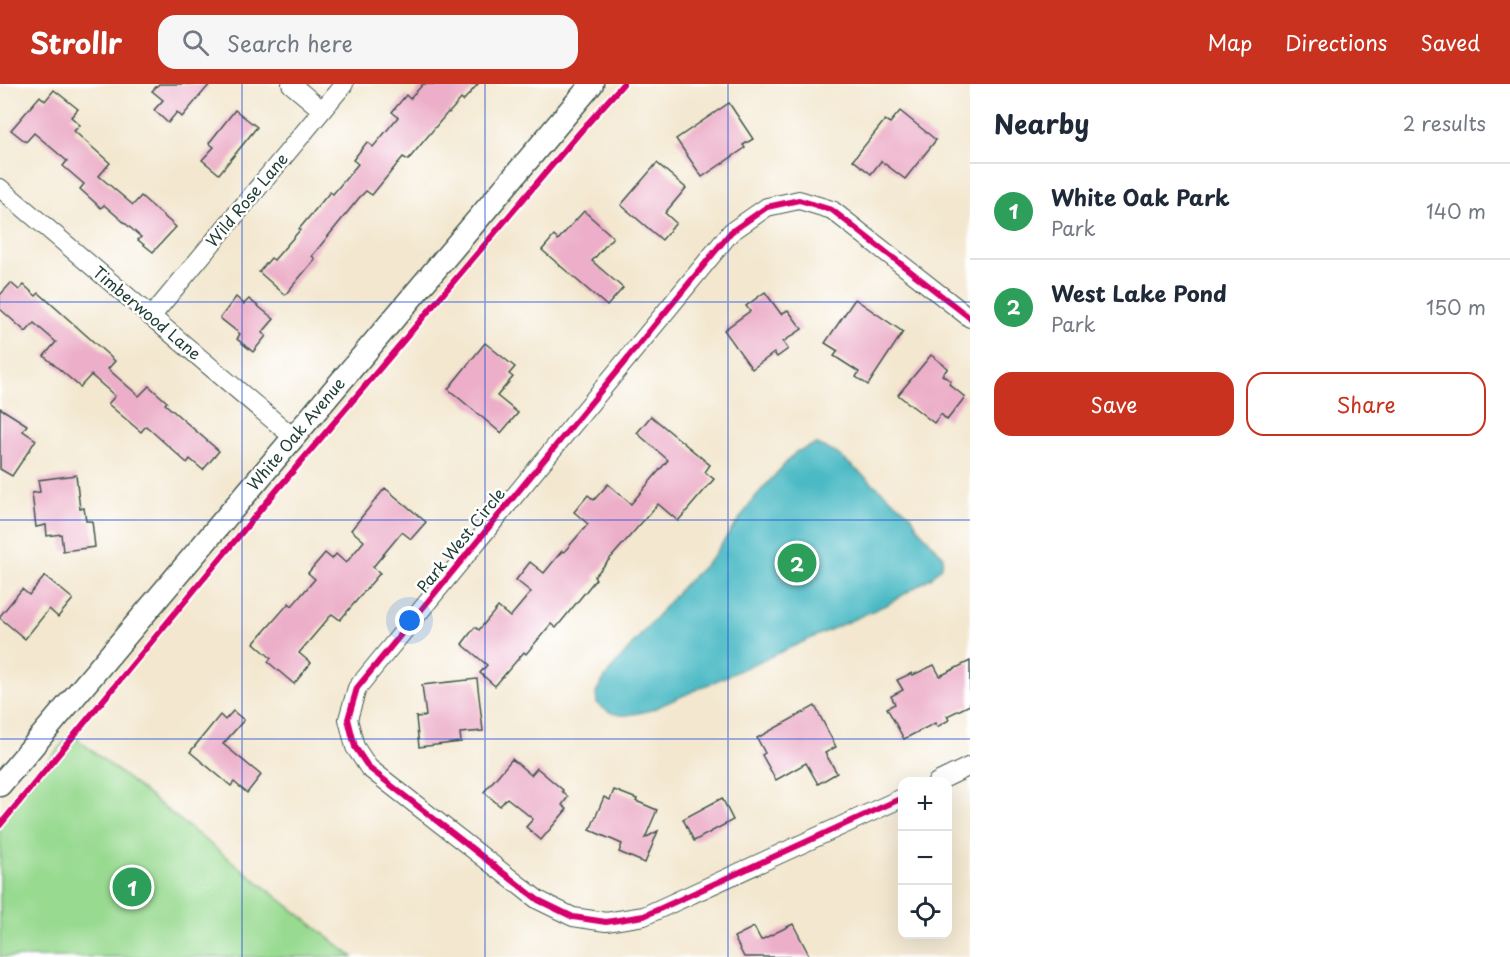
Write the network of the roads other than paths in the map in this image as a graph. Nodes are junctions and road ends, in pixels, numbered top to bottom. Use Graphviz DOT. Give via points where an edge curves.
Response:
graph roads {
  1 [pos="291,84"];
  2 [pos="344,84"];
  3 [pos="592,84"];
  4 [pos="322,110"];
  5 [pos="0,188"];
  6 [pos="151,317"];
  7 [pos="970,318"];
  8 [pos="293,437"];
  9 [pos="970,766"];
  10 [pos="947,777"];
  11 [pos="0,785"];
  12 [pos="898,800"];
  1 -- 4 [label="street"];
  2 -- 4 [label="street, Wild Rose Lane"];
  3 -- 8 [label="street, White Oak Avenue"];
  4 -- 6 [label="street, Wild Rose Lane"];
  5 -- 6 [label="street, Timberwood Lane"];
  6 -- 8 [label="street, Timberwood Lane"];
  7 -- 12 [label="street, Park West Circle" via="832,210 799,200 767,207 731,232 379,661 357,688 348,719 355,747 369,768 538,900 573,917 606,922 644,916"];
  8 -- 11 [label="street, White Oak Avenue"];
  9 -- 10 [label="street"];
}
